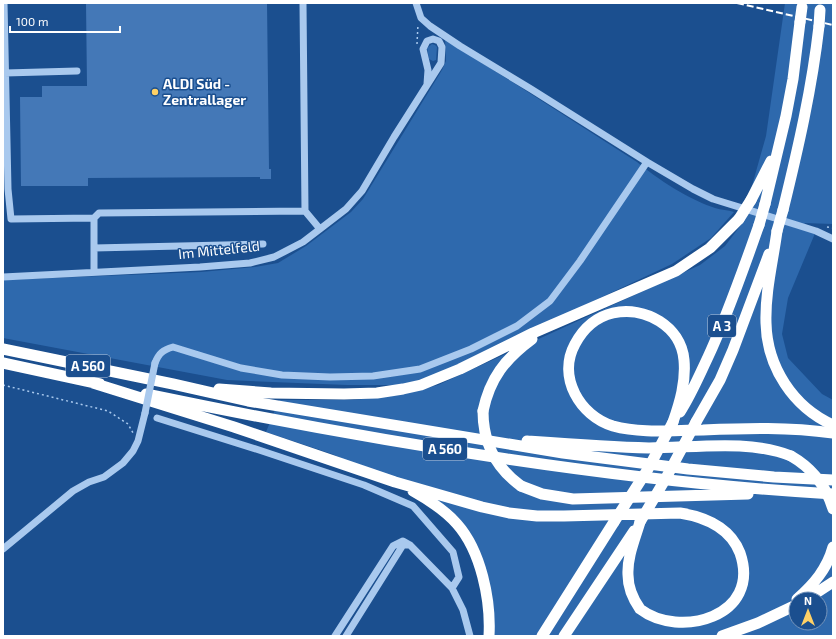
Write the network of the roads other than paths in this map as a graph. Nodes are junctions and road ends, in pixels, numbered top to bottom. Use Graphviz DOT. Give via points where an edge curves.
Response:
graph roads {
  1 [pos="4,3"];
  2 [pos="303,3"];
  3 [pos="416,3"];
  4 [pos="802,5"];
  5 [pos="821,7"];
  6 [pos="77,71"];
  7 [pos="5,72"];
  8 [pos="427,84"];
  9 [pos="780,143"];
  10 [pos="647,162"];
  11 [pos="305,212"];
  12 [pos="94,218"];
  13 [pos="320,229"];
  14 [pos="777,231"];
  15 [pos="833,239"];
  16 [pos="263,244"];
  17 [pos="94,248"];
  18 [pos="94,272"];
  19 [pos="3,277"];
  20 [pos="554,324"];
  21 [pos="3,349"];
  22 [pos="3,363"];
  23 [pos="93,383"];
  24 [pos="173,384"];
  25 [pos="157,418"];
  26 [pos="673,422"];
  27 [pos="833,425"];
  28 [pos="833,432"];
  29 [pos="463,437"];
  30 [pos="833,480"];
  31 [pos="395,482"];
  32 [pos="800,492"];
  33 [pos="833,494"];
  34 [pos="833,509"];
  35 [pos="640,522"];
  36 [pos="410,545"];
  37 [pos="833,547"];
  38 [pos="3,549"];
  39 [pos="833,582"];
  40 [pos="452,588"];
  41 [pos="806,591"];
  42 [pos="821,591"];
  43 [pos="788,605"];
  44 [pos="788,608"];
  45 [pos="775,614"];
  46 [pos="335,636"];
  47 [pos="346,636"];
  48 [pos="470,636"];
  49 [pos="489,636"];
  50 [pos="542,636"];
  51 [pos="564,636"];
  52 [pos="722,636"];
  1 -- 7 [label="street"];
  2 -- 11 [label="street"];
  3 -- 10 [label="street" via="421,18 430,26"];
  4 -- 9 [label="highway, A 3, bridge" via="793,79"];
  5 -- 14 [label="highway, A 3, bridge" via="804,119"];
  6 -- 7 [label="street"];
  7 -- 12 [label="street" via="10,219"];
  8 -- 8 [label="street, Im Mittelfeld" via="441,63 442,47 440,41 433,39 427,41 424,49 428,70"];
  8 -- 13 [label="street, Im Mittelfeld" via="362,191"];
  9 -- 20 [label="highway, bridge" via="739,219 710,248 676,271"];
  9 -- 26 [label="highway, A 3, bridge" via="765,204 735,295 691,395"];
  10 -- 15 [label="street" via="713,199"];
  10 -- 38 [label="street, bridge" via="550,301 516,326 471,349 420,369 373,376 282,375 241,368 173,347 164,350 155,363 138,441 123,464 104,477 73,491"];
  11 -- 12 [label="street" via="99,213"];
  11 -- 13 [label="street"];
  12 -- 17 [label="street"];
  13 -- 18 [label="street, Im Mittelfeld" via="303,242 274,257 250,262"];
  14 -- 27 [label="highway" via="766,309 767,339 771,355 783,383 794,396 805,408"];
  14 -- 35 [label="highway, A 3, bridge" via="720,380"];
  16 -- 17 [label="street"];
  17 -- 18 [label="street"];
  18 -- 19 [label="street, Im Mittelfeld"];
  20 -- 24 [label="highway" via="438,379 403,390 308,394"];
  20 -- 32 [label="highway, bridge" via="517,350 503,365 492,383 483,411 486,437 492,454 507,475 521,486 542,494 573,499"];
  21 -- 24 [label="highway, A 560"];
  22 -- 23 [label="highway, A 560"];
  23 -- 31 [label="highway" via="234,427"];
  23 -- 32 [label="highway, A 560" via="245,415 418,445 613,474"];
  24 -- 29 [label="highway, A 560" via="248,401"];
  25 -- 40 [label="street" via="364,485 413,506 453,552 459,577"];
  26 -- 28 [label="highway" via="683,390 684,359 676,337 658,319 644,313 613,313 589,325 574,346 570,358 570,380 579,403 606,423 646,431 794,428"];
  26 -- 50 [label="highway, A 3, bridge" via="648,469"];
  29 -- 30 [label="highway, A 560" via="681,468"];
  29 -- 34 [label="highway, bridge" via="593,446 751,446 775,450 791,456 818,479"];
  31 -- 35 [label="highway" via="509,513 564,516 680,514 709,520 731,537 743,561 742,589 729,613 719,622 693,632 679,632 654,622 643,613 635,602 628,576 629,562"];
  31 -- 49 [label="highway" via="447,513 469,541 484,581 488,602"];
  32 -- 33 [label="highway, A 560"];
  35 -- 51 [label="highway, A 3"];
  36 -- 40 [label="street"];
  36 -- 46 [label="street" via="403,541 394,546"];
  36 -- 47 [label="street" via="403,545"];
  37 -- 41 [label="highway" via="821,575"];
  39 -- 42 [label="highway"];
  40 -- 48 [label="street"];
  43 -- 45 [label="highway"];
  44 -- 45 [label="highway"];
  45 -- 52 [label="highway"];
}
